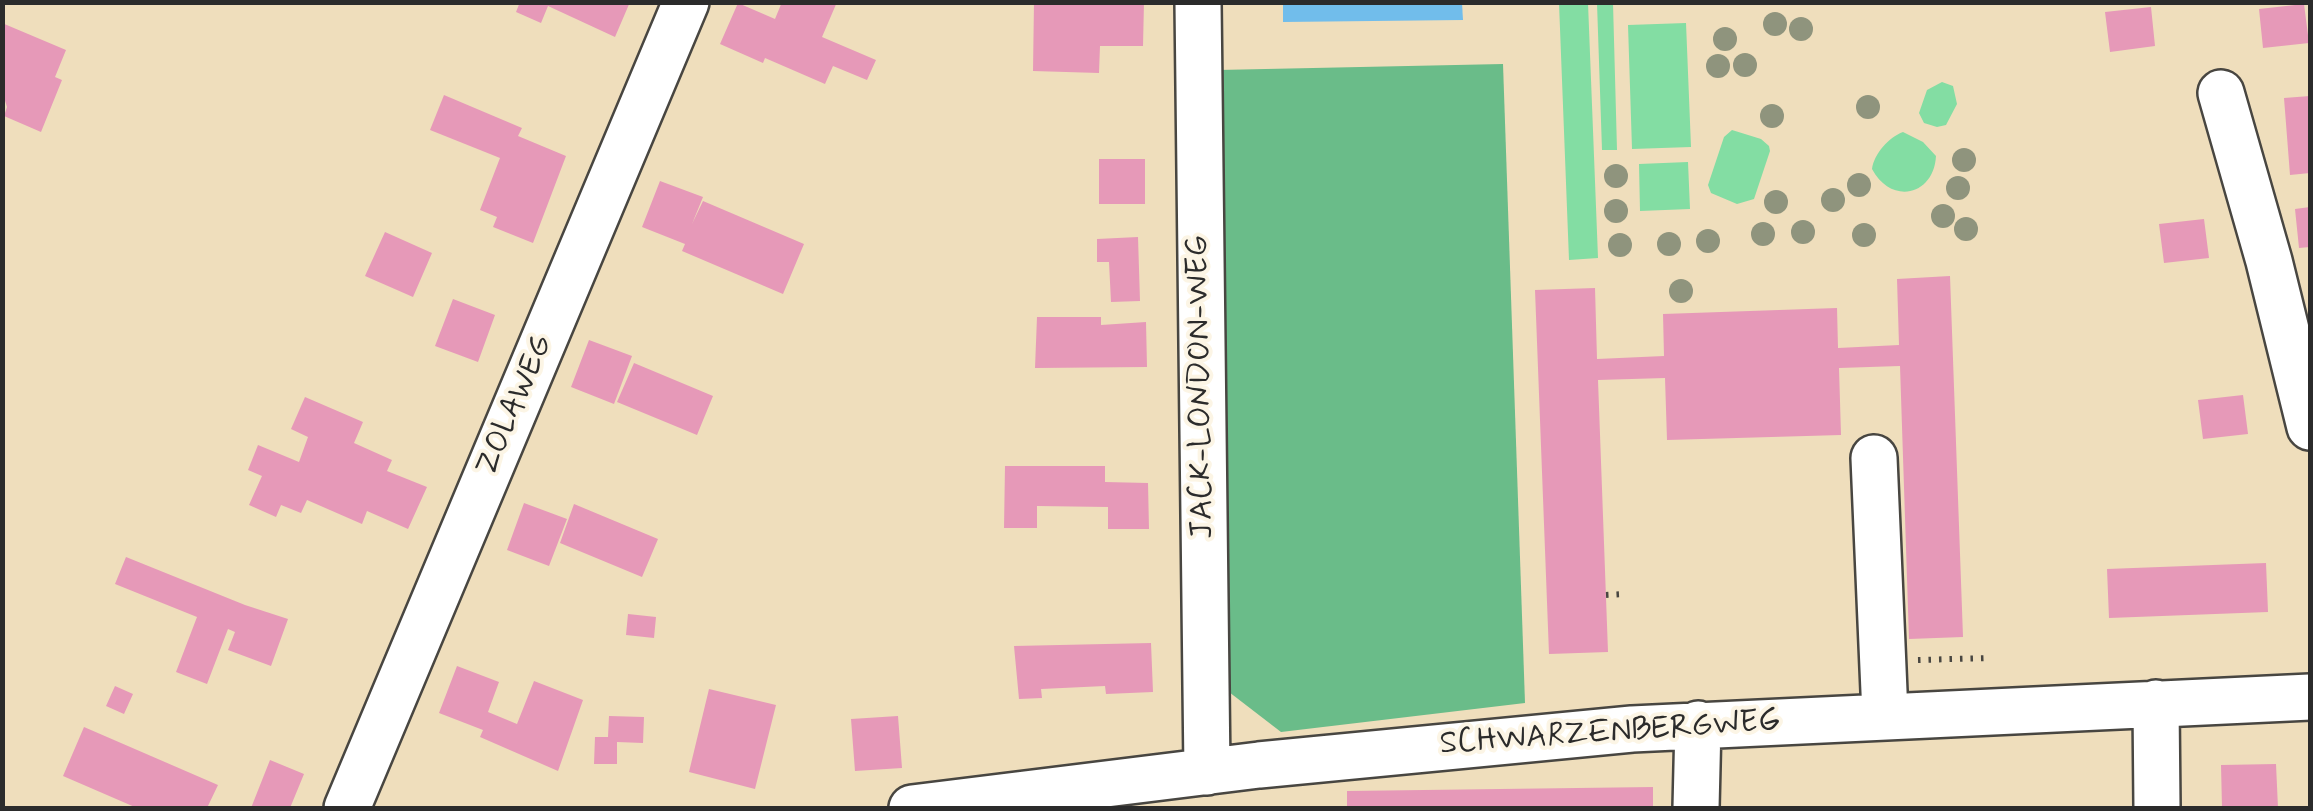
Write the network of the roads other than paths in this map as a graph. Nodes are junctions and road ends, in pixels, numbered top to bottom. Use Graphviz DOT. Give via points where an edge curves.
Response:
graph roads {
  1 [pos="686,2"];
  2 [pos="1198,2"];
  3 [pos="2221,93"];
  4 [pos="2310,427"];
  5 [pos="1874,458"];
  6 [pos="2310,696"];
  7 [pos="2156,703"];
  8 [pos="1885,715"];
  9 [pos="1698,724"];
  10 [pos="1207,772"];
  11 [pos="347,808"];
  12 [pos="912,808"];
  13 [pos="1696,808"];
  14 [pos="2158,808"];
  1 -- 11 [label="street, ZOLAWEG"];
  2 -- 10 [label="street, JACK-LONDON-WEG"];
  3 -- 4 [label="street"];
  5 -- 8 [label="street"];
  6 -- 7 [label="street, SCHWARZENBERGWEG"];
  7 -- 8 [label="street, SCHWARZENBERGWEG"];
  7 -- 14 [label="street"];
  8 -- 9 [label="street, SCHWARZENBERGWEG"];
  9 -- 10 [label="street, SCHWARZENBERGWEG"];
  9 -- 13 [label="street"];
  10 -- 12 [label="street, SCHWARZENBERGWEG"];
}
